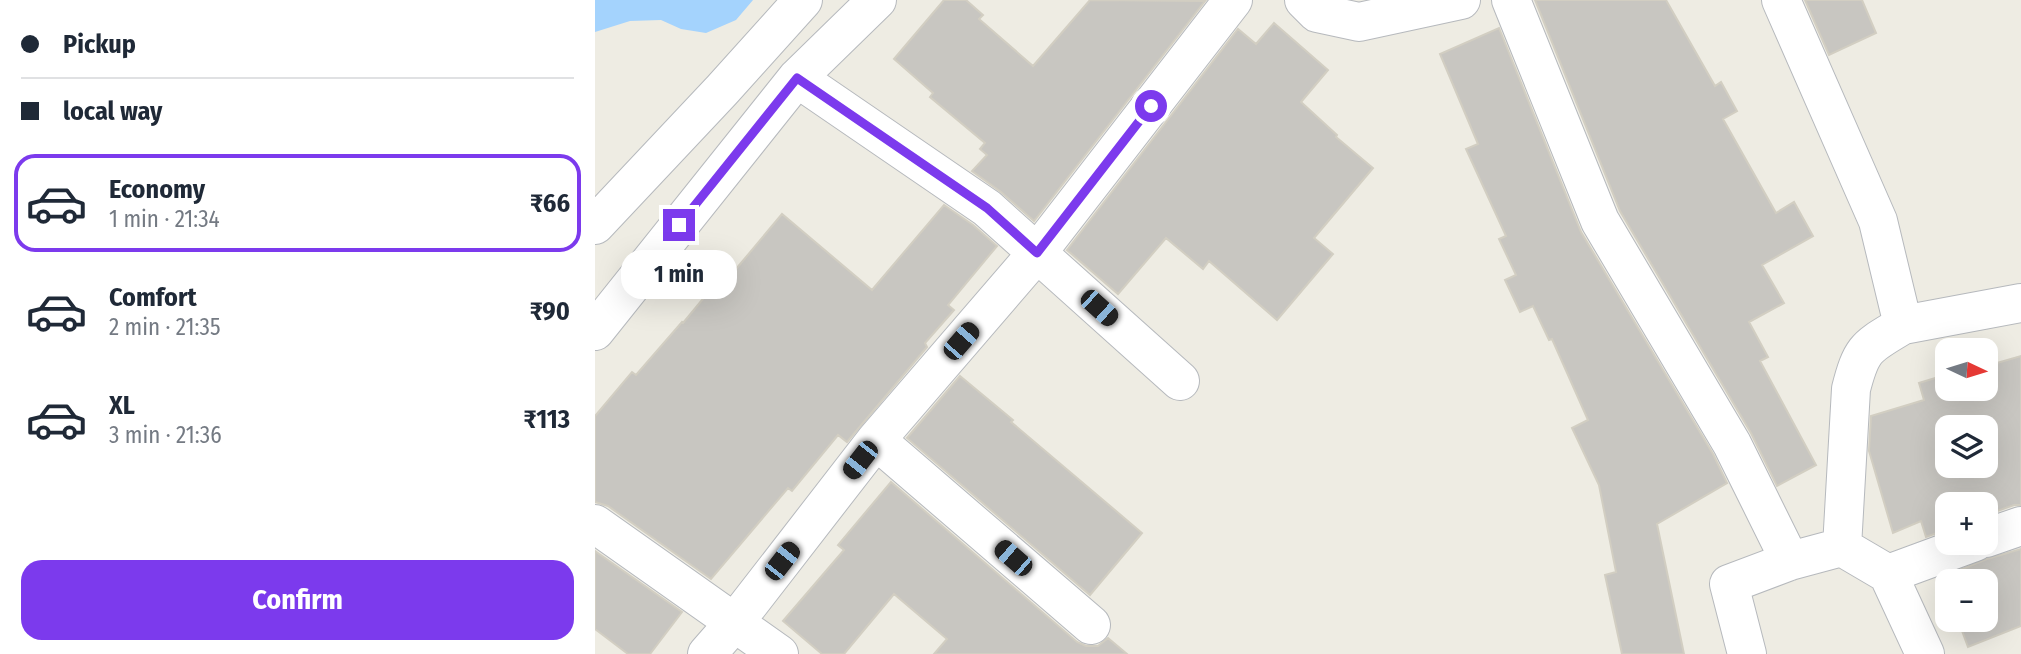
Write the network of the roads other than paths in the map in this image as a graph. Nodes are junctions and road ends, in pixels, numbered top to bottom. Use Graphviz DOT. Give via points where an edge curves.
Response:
graph roads {
  1 [pos="803,0"];
  2 [pos="877,0"];
  3 [pos="1233,0"];
  4 [pos="1304,0"];
  5 [pos="1461,0"];
  6 [pos="1511,0"];
  7 [pos="1781,0"];
  8 [pos="797,78"];
  9 [pos="595,225"];
  10 [pos="1037,253"];
  11 [pos="2021,303"];
  12 [pos="1903,325"];
  13 [pos="595,331"];
  14 [pos="1180,381"];
  15 [pos="876,440"];
  16 [pos="595,524"];
  17 [pos="2021,526"];
  18 [pos="1998,534"];
  19 [pos="1842,547"];
  20 [pos="1940,555"];
  21 [pos="1790,561"];
  22 [pos="1888,574"];
  23 [pos="735,622"];
  24 [pos="1091,625"];
  25 [pos="707,654"];
  26 [pos="779,654"];
  27 [pos="1747,654"];
  28 [pos="1924,654"];
  1 -- 9 [label="street"];
  2 -- 8 [label="street"];
  3 -- 10 [label="street"];
  4 -- 5 [label="street" via="1317,13 1359,22"];
  6 -- 21 [label="street" via="1599,221 1732,444"];
  7 -- 12 [label="street" via="1878,221"];
  8 -- 10 [label="street" via="987,208"];
  8 -- 13 [label="street"];
  10 -- 14 [label="street"];
  10 -- 15 [label="street"];
  11 -- 12 [label="street"];
  12 -- 19 [label="street" via="1870,345 1856,370"];
  15 -- 23 [label="street"];
  15 -- 24 [label="street"];
  16 -- 23 [label="street"];
  17 -- 18 [label="street"];
  19 -- 21 [label="street"];
  19 -- 22 [label="street"];
  20 -- 22 [label="street"];
  21 -- 27 [label="street" via="1729,584"];
  22 -- 28 [label="street"];
  23 -- 25 [label="street"];
  23 -- 26 [label="street"];
}
